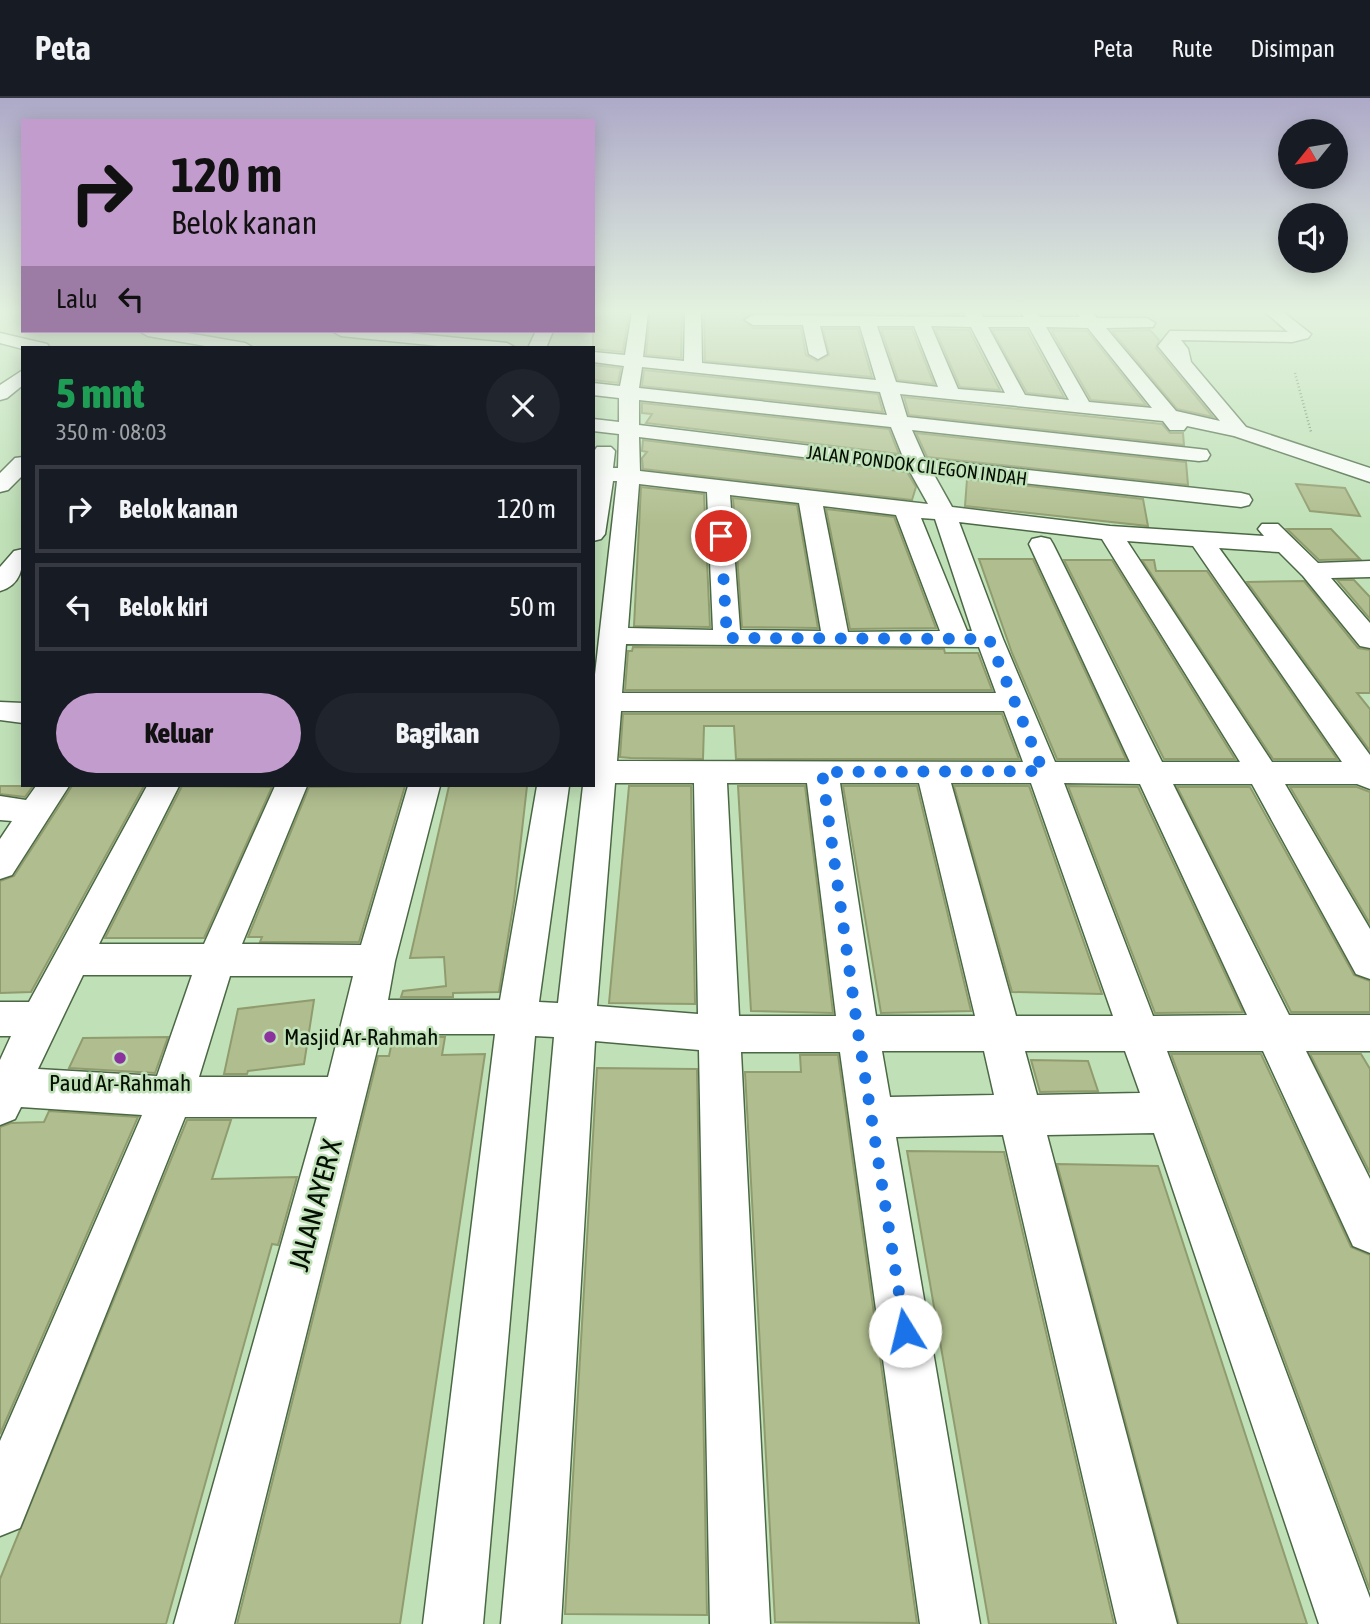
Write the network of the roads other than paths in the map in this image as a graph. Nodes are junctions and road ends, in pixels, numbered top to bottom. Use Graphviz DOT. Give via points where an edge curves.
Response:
graph roads {
  1 [pos="14,383"];
  2 [pos="816,383"];
  3 [pos="886,383"];
  4 [pos="946,383"];
  5 [pos="1009,383"];
  6 [pos="1069,383"];
  7 [pos="1142,383"];
  8 [pos="1200,383"];
  9 [pos="610,390"];
  10 [pos="950,393"];
  11 [pos="0,394"];
  12 [pos="1017,398"];
  13 [pos="893,405"];
  14 [pos="1082,406"];
  15 [pos="1169,416"];
  16 [pos="609,427"];
  17 [pos="1239,431"];
  18 [pos="1199,455"];
  19 [pos="21,465"];
  20 [pos="917,466"];
  21 [pos="603,473"];
  22 [pos="629,474"];
  23 [pos="1370,475"];
  24 [pos="0,485"];
  25 [pos="718,485"];
  26 [pos="1141,491"];
  27 [pos="597,498"];
  28 [pos="810,498"];
  29 [pos="1241,500"];
  30 [pos="906,510"];
  31 [pos="595,516"];
  32 [pos="971,536"];
  33 [pos="1112,537"];
  34 [pos="1189,540"];
  35 [pos="1041,544"];
  36 [pos="1287,545"];
  37 [pos="595,551"];
  38 [pos="621,551"];
  39 [pos="21,558"];
  40 [pos="1370,569"];
  41 [pos="1312,571"];
  42 [pos="0,583"];
  43 [pos="613,636"];
  44 [pos="727,638"];
  45 [pos="973,638"];
  46 [pos="836,640"];
  47 [pos="1370,640"];
  48 [pos="607,702"];
  49 [pos="1016,702"];
  50 [pos="0,711"];
  51 [pos="21,713"];
  52 [pos="932,771"];
  53 [pos="1043,771"];
  54 [pos="822,772"];
  55 [pos="1148,772"];
  56 [pos="1262,772"];
  57 [pos="596,773"];
  58 [pos="710,773"];
  59 [pos="1369,775"];
  60 [pos="162,787"];
  61 [pos="291,787"];
  62 [pos="424,787"];
  63 [pos="553,787"];
  64 [pos="595,787"];
  65 [pos="44,799"];
  66 [pos="0,808"];
  67 [pos="0,866"];
  68 [pos="72,959"];
  69 [pos="216,960"];
  70 [pos="376,961"];
  71 [pos="1370,963"];
  72 [pos="365,1017"];
  73 [pos="517,1017"];
  74 [pos="0,1019"];
  75 [pos="40,1019"];
  76 [pos="576,1022"];
  77 [pos="858,1032"];
  78 [pos="1000,1033"];
  79 [pos="1274,1033"];
  80 [pos="1370,1033"];
  81 [pos="721,1034"];
  82 [pos="1138,1034"];
  83 [pos="5,1096"];
  84 [pos="171,1097"];
  85 [pos="344,1097"];
  86 [pos="1169,1113"];
  87 [pos="1020,1116"];
  88 [pos="873,1117"];
  89 [pos="1370,1229"];
  90 [pos="0,1508"];
  91 [pos="204,1624"];
  92 [pos="453,1624"];
  93 [pos="531,1624"];
  94 [pos="740,1624"];
  95 [pos="950,1624"];
  96 [pos="1147,1624"];
  97 [pos="1349,1624"];
  1 -- 11 [label="street"];
  2 -- 13 [label="street"];
  3 -- 13 [label="street"];
  4 -- 10 [label="street"];
  5 -- 12 [label="street"];
  6 -- 14 [label="street"];
  7 -- 15 [label="street"];
  8 -- 17 [label="street"];
  9 -- 13 [label="street"];
  9 -- 16 [label="street"];
  10 -- 12 [label="street"];
  10 -- 13 [label="street"];
  12 -- 14 [label="street"];
  13 -- 18 [label="street"];
  13 -- 20 [label="street"];
  14 -- 15 [label="street"];
  15 -- 17 [label="street"];
  15 -- 18 [label="street"];
  16 -- 20 [label="street, JALAN PONDOK CILEGON INDAH"];
  16 -- 21 [label="street"];
  16 -- 22 [label="street"];
  17 -- 23 [label="street"];
  18 -- 29 [label="street"];
  19 -- 24 [label="street"];
  20 -- 26 [label="street, JALAN PONDOK CILEGON INDAH"];
  20 -- 32 [label="street"];
  21 -- 22 [label="street"];
  21 -- 27 [label="street"];
  22 -- 25 [label="street"];
  22 -- 38 [label="street"];
  25 -- 28 [label="street"];
  25 -- 44 [label="street"];
  26 -- 29 [label="street, JALAN PONDOK CILEGON INDAH"];
  26 -- 34 [label="street"];
  27 -- 31 [label="street"];
  28 -- 30 [label="street"];
  28 -- 46 [label="street"];
  29 -- 36 [label="street"];
  30 -- 32 [label="street"];
  30 -- 45 [label="street"];
  32 -- 33 [label="street"];
  32 -- 35 [label="street"];
  32 -- 45 [label="street"];
  33 -- 34 [label="street"];
  33 -- 35 [label="street"];
  33 -- 56 [label="street"];
  34 -- 36 [label="street"];
  34 -- 59 [label="street"];
  35 -- 55 [label="street"];
  36 -- 41 [label="street"];
  37 -- 38 [label="street"];
  38 -- 43 [label="street"];
  39 -- 42 [label="street"];
  40 -- 41 [label="street"];
  41 -- 47 [label="street"];
  43 -- 44 [label="street"];
  43 -- 48 [label="street"];
  44 -- 46 [label="street"];
  45 -- 46 [label="street"];
  45 -- 49 [label="street"];
  48 -- 49 [label="street"];
  48 -- 57 [label="street"];
  49 -- 53 [label="street"];
  50 -- 51 [label="street"];
  52 -- 53 [label="street"];
  52 -- 54 [label="street"];
  52 -- 78 [label="street"];
  53 -- 55 [label="street"];
  53 -- 82 [label="street"];
  54 -- 58 [label="street"];
  54 -- 77 [label="street"];
  55 -- 56 [label="street"];
  55 -- 79 [label="street"];
  56 -- 59 [label="street"];
  56 -- 71 [label="street"];
  57 -- 58 [label="street"];
  58 -- 81 [label="street"];
  60 -- 68 [label="street"];
  61 -- 69 [label="street"];
  62 -- 70 [label="street, JALAN AYER X"];
  63 -- 73 [label="street"];
  64 -- 76 [label="street"];
  65 -- 66 [label="street"];
  65 -- 67 [label="street"];
  68 -- 69 [label="street"];
  68 -- 75 [label="street"];
  69 -- 70 [label="street"];
  69 -- 84 [label="street"];
  70 -- 72 [label="street, JALAN AYER X"];
  72 -- 73 [label="street"];
  72 -- 85 [label="street, JALAN AYER X"];
  73 -- 76 [label="street"];
  73 -- 92 [label="street"];
  74 -- 75 [label="street"];
  75 -- 83 [label="street"];
  76 -- 81 [label="street"];
  76 -- 93 [label="street"];
  77 -- 78 [label="street"];
  77 -- 81 [label="street"];
  77 -- 88 [label="street"];
  78 -- 82 [label="street"];
  78 -- 87 [label="street"];
  79 -- 80 [label="street"];
  79 -- 82 [label="street"];
  79 -- 89 [label="street"];
  81 -- 94 [label="street"];
  82 -- 86 [label="street"];
  83 -- 84 [label="street"];
  84 -- 85 [label="street"];
  84 -- 90 [label="street"];
  85 -- 91 [label="street, JALAN AYER X"];
  86 -- 87 [label="street"];
  86 -- 97 [label="street"];
  87 -- 88 [label="street"];
  87 -- 96 [label="street"];
  88 -- 95 [label="street"];
}
